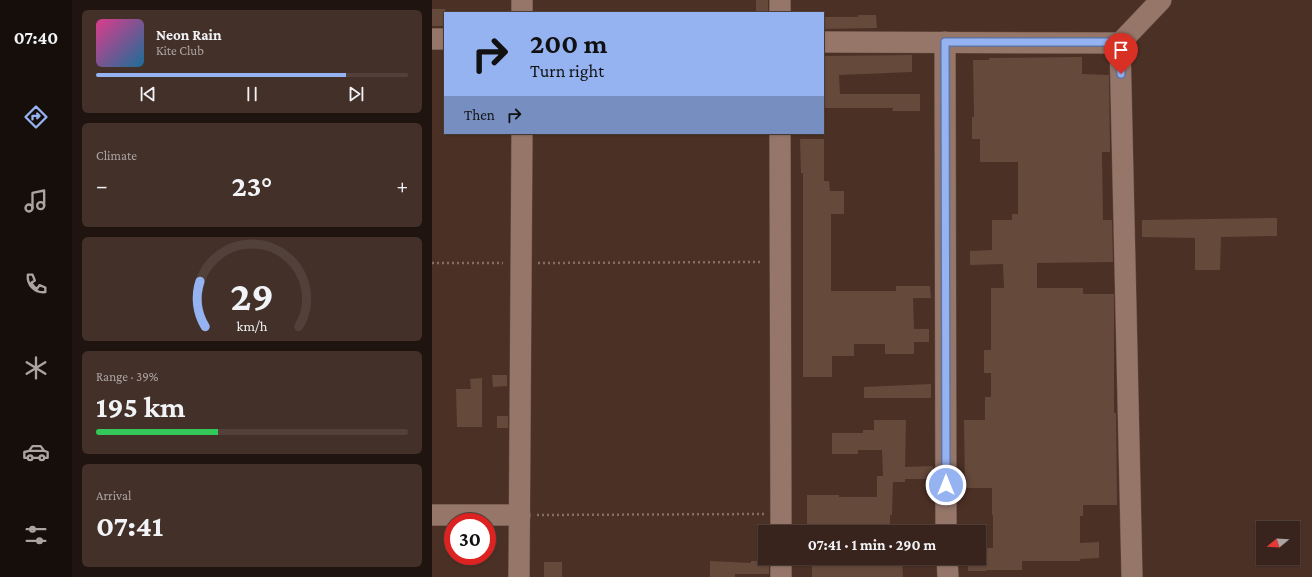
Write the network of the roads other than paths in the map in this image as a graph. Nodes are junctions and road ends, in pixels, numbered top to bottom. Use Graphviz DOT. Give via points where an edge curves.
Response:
graph roads {
  1 [pos="522,0"];
  2 [pos="780,0"];
  3 [pos="1161,0"];
  4 [pos="522,12"];
  5 [pos="780,12"];
  6 [pos="432,39"];
  7 [pos="444,39"];
  8 [pos="824,42"];
  9 [pos="945,42"];
  10 [pos="1120,42"];
  11 [pos="522,134"];
  12 [pos="780,134"];
  13 [pos="432,515"];
  14 [pos="520,515"];
  15 [pos="781,523"];
  16 [pos="946,525"];
  17 [pos="780,565"];
  18 [pos="947,565"];
  19 [pos="519,577"];
  20 [pos="780,577"];
  21 [pos="948,577"];
  22 [pos="1132,577"];
  1 -- 4 [label="street"];
  2 -- 5 [label="street"];
  3 -- 10 [label="street"];
  6 -- 7 [label="street"];
  8 -- 9 [label="street"];
  9 -- 10 [label="street"];
  9 -- 16 [label="street"];
  10 -- 22 [label="street"];
  11 -- 14 [label="street"];
  12 -- 15 [label="street"];
  13 -- 14 [label="street"];
  14 -- 19 [label="street"];
  17 -- 20 [label="street"];
  18 -- 21 [label="street"];
}
